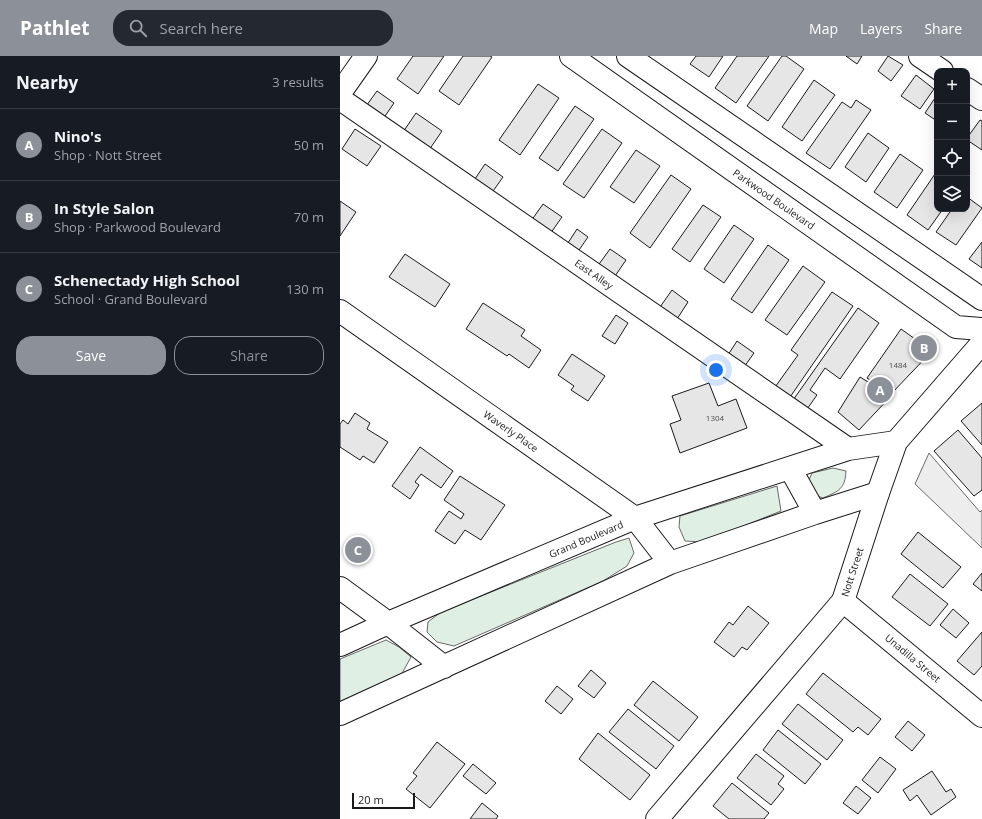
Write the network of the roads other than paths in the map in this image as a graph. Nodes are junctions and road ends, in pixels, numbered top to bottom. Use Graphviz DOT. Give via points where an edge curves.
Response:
graph roads {
  1 [pos="366,56"];
  2 [pos="571,56"];
  3 [pos="628,56"];
  4 [pos="920,56"];
  5 [pos="938,68"];
  6 [pos="970,90"];
  7 [pos="340,93"];
  8 [pos="340,99"];
  9 [pos="982,99"];
  10 [pos="715,115"];
  11 [pos="696,143"];
  12 [pos="982,299"];
  13 [pos="340,311"];
  14 [pos="982,329"];
  15 [pos="982,343"];
  16 [pos="896,442"];
  17 [pos="848,449"];
  18 [pos="790,468"];
  19 [pos="878,493"];
  20 [pos="815,513"];
  21 [pos="635,518"];
  22 [pos="670,563"];
  23 [pos="340,588"];
  24 [pos="843,601"];
  25 [pos="388,623"];
  26 [pos="340,645"];
  27 [pos="444,667"];
  28 [pos="340,714"];
  29 [pos="982,716"];
  30 [pos="657,819"];
  1 -- 7 [label="street"];
  2 -- 11 [label="street, Parkwood Boulevard"];
  3 -- 10 [label="street"];
  4 -- 5 [label="street"];
  6 -- 9 [label="street"];
  8 -- 17 [label="street, East Alley"];
  10 -- 11 [label="street"];
  10 -- 12 [label="street"];
  11 -- 14 [label="street, Parkwood Boulevard" via="956,326"];
  13 -- 21 [label="street, Waverly Place"];
  15 -- 16 [label="street, Nott Street"];
  16 -- 17 [label="street, Grand Boulevard"];
  16 -- 19 [label="street, Nott Street"];
  17 -- 18 [label="street, Grand Boulevard"];
  18 -- 20 [label="street"];
  18 -- 21 [label="street, Grand Boulevard"];
  19 -- 20 [label="street"];
  19 -- 24 [label="street, Nott Street"];
  20 -- 22 [label="street"];
  21 -- 22 [label="street, Waverly Place"];
  21 -- 25 [label="street, Grand Boulevard"];
  22 -- 27 [label="street"];
  23 -- 25 [label="street"];
  24 -- 29 [label="street, Unadilla Street"];
  24 -- 30 [label="street, Nott Street"];
  25 -- 26 [label="street, Grand Boulevard"];
  25 -- 27 [label="street"];
  27 -- 28 [label="street"];
}
